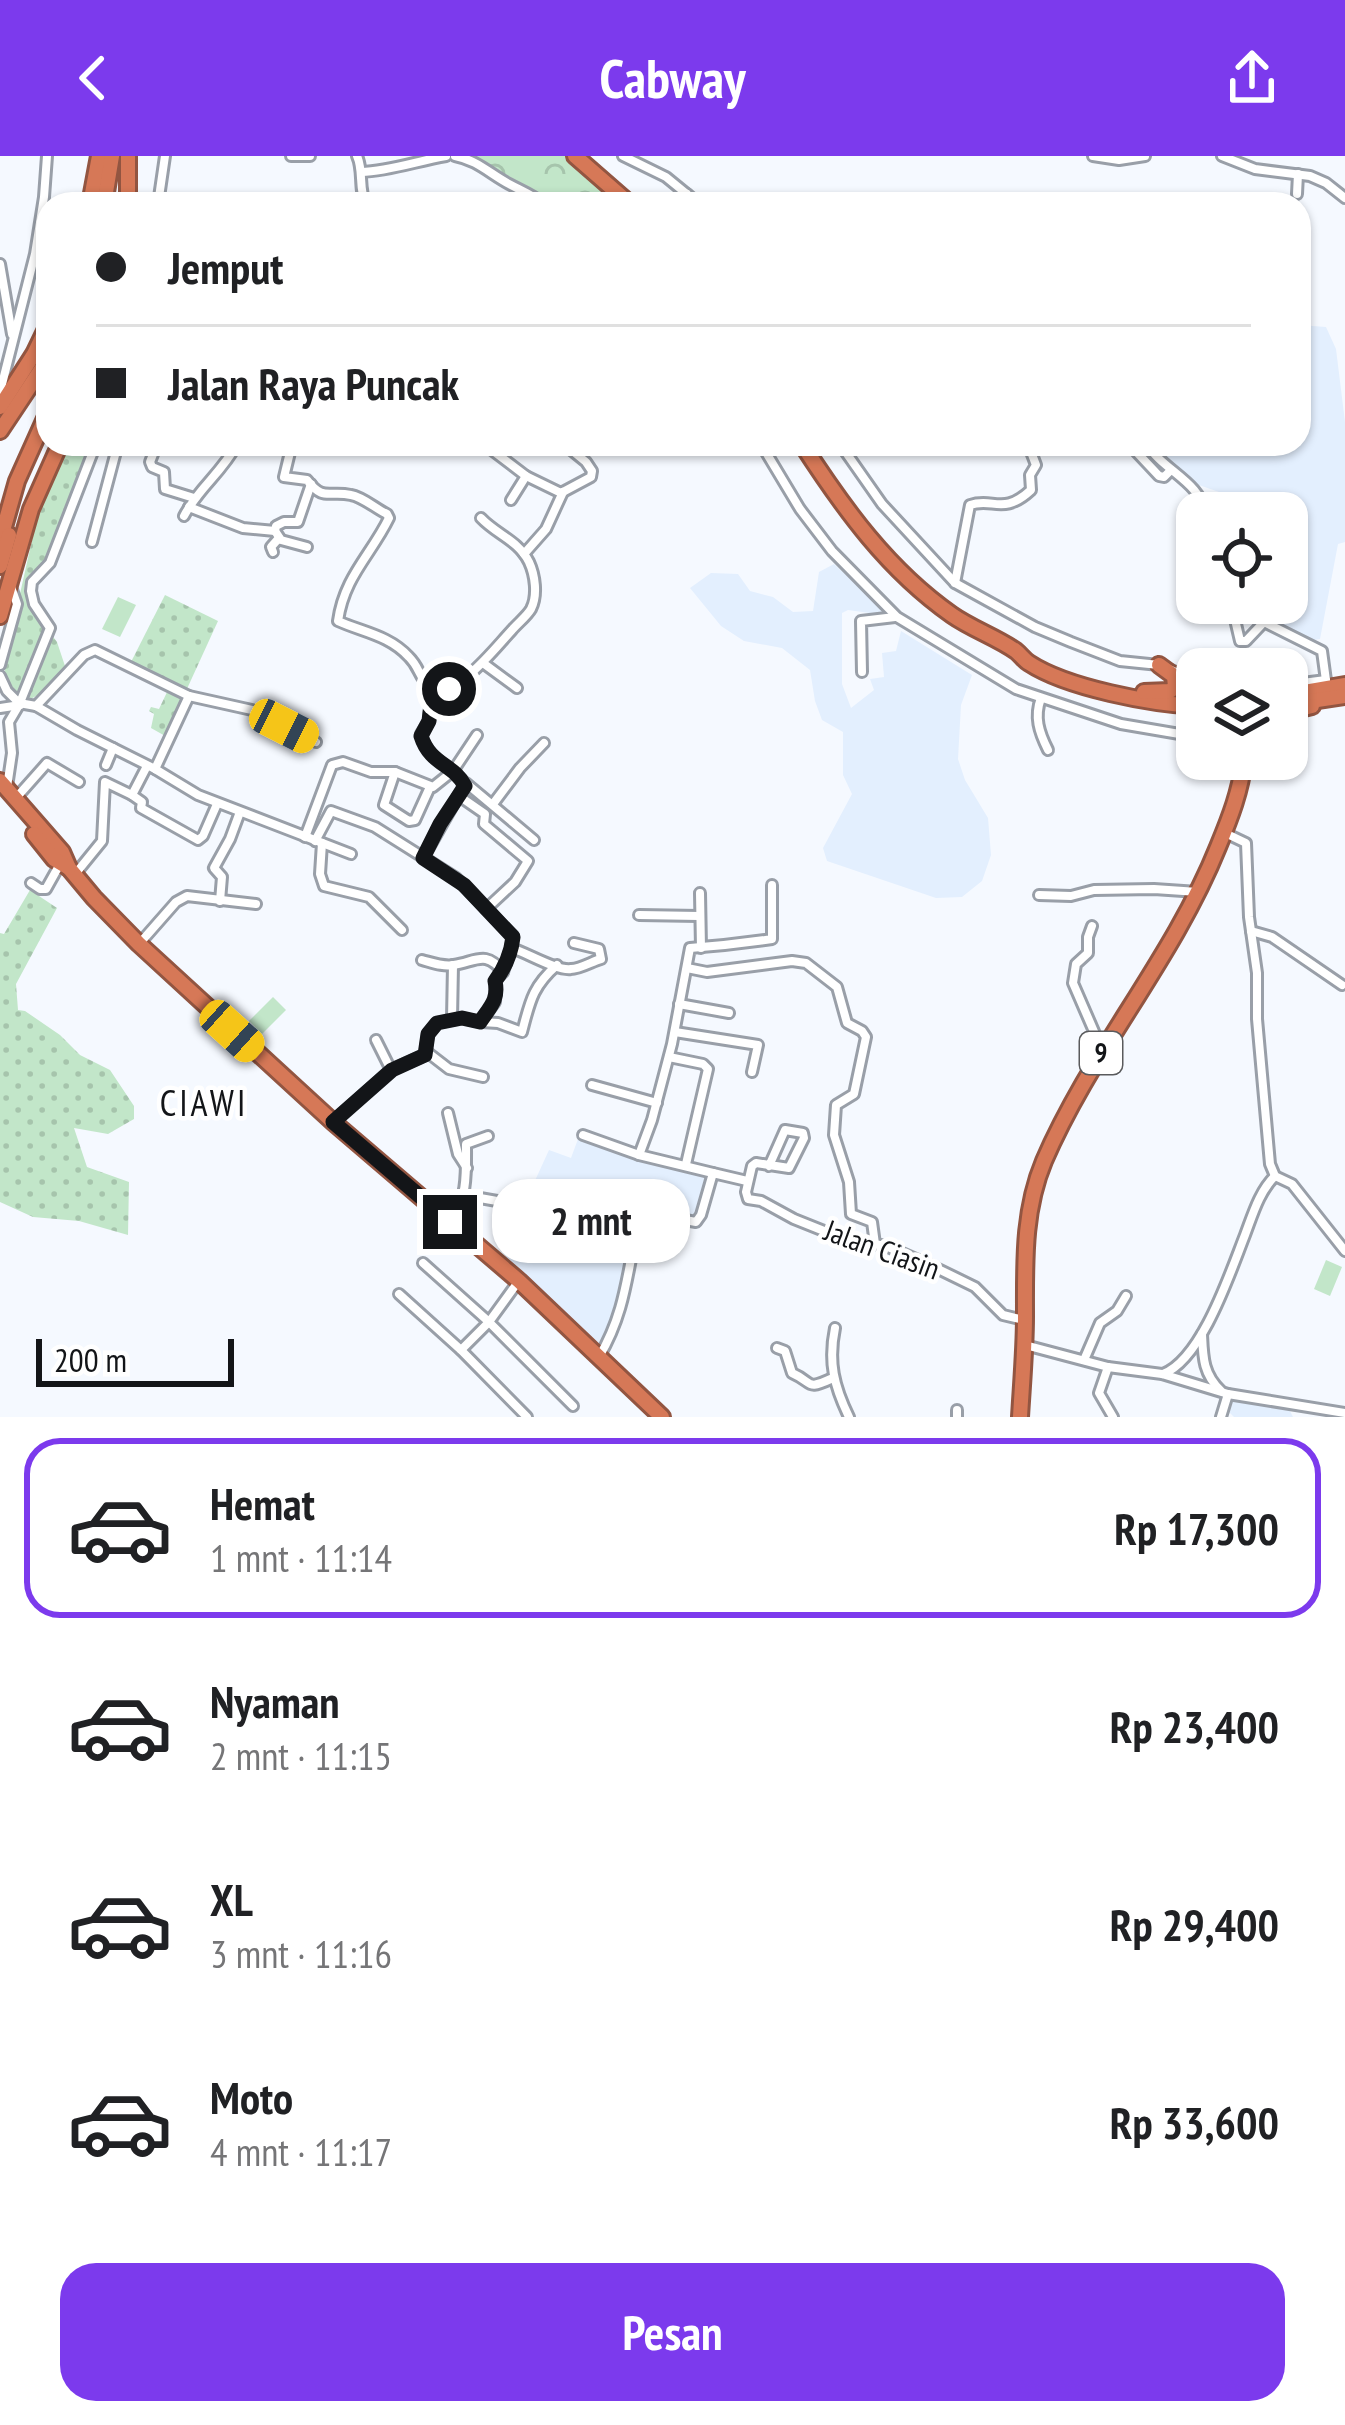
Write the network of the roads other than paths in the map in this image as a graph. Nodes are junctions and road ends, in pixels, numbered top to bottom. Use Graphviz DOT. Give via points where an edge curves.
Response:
graph roads {
  1 [pos="47,156"];
  2 [pos="99,156"];
  3 [pos="112,156"];
  4 [pos="128,156"];
  5 [pos="165,156"];
  6 [pos="291,156"];
  7 [pos="310,156"];
  8 [pos="357,156"];
  9 [pos="451,156"];
  10 [pos="575,156"];
  11 [pos="623,156"];
  12 [pos="1093,156"];
  13 [pos="1144,156"];
  14 [pos="1222,156"];
  15 [pos="422,158"];
  16 [pos="361,172"];
  17 [pos="1298,174"];
  18 [pos="45,192"];
  19 [pos="92,192"];
  20 [pos="106,192"];
  21 [pos="128,192"];
  22 [pos="160,192"];
  23 [pos="362,192"];
  24 [pos="529,192"];
  25 [pos="616,192"];
  26 [pos="685,192"];
  27 [pos="1297,192"];
  28 [pos="1345,198"];
  29 [pos="36,248"];
  30 [pos="0,264"];
  31 [pos="2,290"];
  32 [pos="13,338"];
  33 [pos="36,350"];
  34 [pos="3,373"];
  35 [pos="36,377"];
  36 [pos="0,392"];
  37 [pos="0,406"];
  38 [pos="0,431"];
  39 [pos="36,439"];
  40 [pos="54,456"];
  41 [pos="92,456"];
  42 [pos="114,456"];
  43 [pos="152,456"];
  44 [pos="230,456"];
  45 [pos="289,456"];
  46 [pos="500,456"];
  47 [pos="579,456"];
  48 [pos="767,456"];
  49 [pos="810,456"];
  50 [pos="848,456"];
  51 [pos="1033,456"];
  52 [pos="1140,456"];
  53 [pos="1155,456"];
  54 [pos="1171,470"];
  55 [pos="526,476"];
  56 [pos="18,479"];
  57 [pos="311,484"];
  58 [pos="39,486"];
  59 [pos="563,492"];
  60 [pos="1197,492"];
  61 [pos="511,500"];
  62 [pos="189,507"];
  63 [pos="31,509"];
  64 [pos="481,518"];
  65 [pos="277,534"];
  66 [pos="0,541"];
  67 [pos="92,542"];
  68 [pos="307,547"];
  69 [pos="273,552"];
  70 [pos="524,554"];
  71 [pos="0,566"];
  72 [pos="9,583"];
  73 [pos="955,583"];
  74 [pos="0,616"];
  75 [pos="897,617"];
  76 [pos="1236,624"];
  77 [pos="1260,624"];
  78 [pos="1269,624"];
  79 [pos="1018,652"];
  80 [pos="483,663"];
  81 [pos="0,665"];
  82 [pos="1160,665"];
  83 [pos="862,672"];
  84 [pos="1176,672"];
  85 [pos="0,676"];
  86 [pos="1345,685"];
  87 [pos="517,688"];
  88 [pos="1333,690"];
  89 [pos="1144,692"];
  90 [pos="432,695"];
  91 [pos="1176,695"];
  92 [pos="189,696"];
  93 [pos="1041,698"];
  94 [pos="20,704"];
  95 [pos="1176,705"];
  96 [pos="1308,705"];
  97 [pos="36,706"];
  98 [pos="0,708"];
  99 [pos="1176,733"];
  100 [pos="477,735"];
  101 [pos="316,742"];
  102 [pos="544,743"];
  103 [pos="113,748"];
  104 [pos="1048,750"];
  105 [pos="106,765"];
  106 [pos="151,768"];
  107 [pos="454,770"];
  108 [pos="395,772"];
  109 [pos="1240,780"];
  110 [pos="79,782"];
  111 [pos="465,782"];
  112 [pos="430,788"];
  113 [pos="5,791"];
  114 [pos="133,795"];
  115 [pos="459,796"];
  116 [pos="493,803"];
  117 [pos="217,804"];
  118 [pos="240,812"];
  119 [pos="1224,833"];
  120 [pos="314,840"];
  121 [pos="533,840"];
  122 [pos="351,854"];
  123 [pos="423,858"];
  124 [pos="68,868"];
  125 [pos="31,883"];
  126 [pos="772,885"];
  127 [pos="1200,892"];
  128 [pos="700,893"];
  129 [pos="1039,895"];
  130 [pos="220,901"];
  131 [pos="256,904"];
  132 [pos="486,909"];
  133 [pos="639,915"];
  134 [pos="699,916"];
  135 [pos="1092,926"];
  136 [pos="402,930"];
  137 [pos="1251,932"];
  138 [pos="574,943"];
  139 [pos="139,944"];
  140 [pos="512,948"];
  141 [pos="701,948"];
  142 [pos="422,960"];
  143 [pos="453,965"];
  144 [pos="557,965"];
  145 [pos="687,968"];
  146 [pos="503,972"];
  147 [pos="1342,985"];
  148 [pos="679,1004"];
  149 [pos="729,1013"];
  150 [pos="452,1019"];
  151 [pos="480,1022"];
  152 [pos="675,1032"];
  153 [pos="376,1040"];
  154 [pos="1102,1051"];
  155 [pos="427,1052"];
  156 [pos="669,1057"];
  157 [pos="392,1070"];
  158 [pos="752,1072"];
  159 [pos="483,1077"];
  160 [pos="592,1085"];
  161 [pos="657,1103"];
  162 [pos="448,1113"];
  163 [pos="333,1122"];
  164 [pos="583,1135"];
  165 [pos="488,1136"];
  166 [pos="639,1154"];
  167 [pos="686,1164"];
  168 [pos="769,1166"];
  169 [pos="468,1170"];
  170 [pos="713,1172"];
  171 [pos="1276,1176"];
  172 [pos="747,1181"];
  173 [pos="463,1195"];
  174 [pos="497,1201"];
  175 [pos="450,1222"];
  176 [pos="875,1244"];
  177 [pos="1345,1251"];
  178 [pos="423,1263"];
  179 [pos="519,1281"];
  180 [pos="399,1294"];
  181 [pos="1126,1297"];
  182 [pos="1025,1320"];
  183 [pos="489,1322"];
  184 [pos="835,1328"];
  185 [pos="1202,1332"];
  186 [pos="1024,1345"];
  187 [pos="777,1348"];
  188 [pos="461,1351"];
  189 [pos="599,1357"];
  190 [pos="1084,1360"];
  191 [pos="1108,1367"];
  192 [pos="1162,1374"];
  193 [pos="833,1378"];
  194 [pos="1226,1394"];
  195 [pos="573,1406"];
  196 [pos="1301,1407"];
  197 [pos="1345,1413"];
  198 [pos="527,1417"];
  199 [pos="662,1417"];
  200 [pos="849,1417"];
  201 [pos="1020,1417"];
  202 [pos="1113,1417"];
  203 [pos="1221,1417"];
  204 [pos="1310,1417"];
  1 -- 18 [label="street"];
  2 -- 19 [label="highway"];
  3 -- 20 [label="highway"];
  4 -- 21 [label="highway"];
  5 -- 22 [label="street"];
  6 -- 7 [label="street"];
  8 -- 16 [label="street"];
  9 -- 15 [label="street"];
  9 -- 24 [label="street"];
  10 -- 25 [label="highway"];
  11 -- 26 [label="street"];
  12 -- 13 [label="street"];
  14 -- 17 [label="street"];
  15 -- 16 [label="street"];
  16 -- 23 [label="street"];
  17 -- 27 [label="street"];
  17 -- 28 [label="street"];
  29 -- 32 [label="street"];
  30 -- 31 [label="street"];
  31 -- 32 [label="street"];
  32 -- 34 [label="street"];
  33 -- 37 [label="highway"];
  34 -- 36 [label="street"];
  35 -- 38 [label="highway"];
  39 -- 56 [label="highway"];
  40 -- 58 [label="highway"];
  41 -- 94 [label="street" via="49,566 32,582 34,604 50,628"];
  42 -- 67 [label="street"];
  43 -- 62 [label="street" via="164,488"];
  44 -- 62 [label="street"];
  45 -- 57 [label="street" via="284,477"];
  46 -- 55 [label="street"];
  47 -- 59 [label="street" via="591,477"];
  48 -- 75 [label="street" via="832,550"];
  49 -- 79 [label="highway" via="852,519 908,578 950,614"];
  50 -- 73 [label="street"];
  51 -- 73 [label="street" via="1030,492 1002,506 970,505"];
  52 -- 54 [label="street" via="1160,477"];
  53 -- 54 [label="street"];
  54 -- 60 [label="street"];
  55 -- 59 [label="street"];
  55 -- 61 [label="street"];
  56 -- 58 [label="highway" via="24,489"];
  56 -- 66 [label="highway"];
  57 -- 65 [label="street" via="298,522 281,523"];
  57 -- 90 [label="street" via="387,514 354,571 338,620 402,650"];
  58 -- 63 [label="highway"];
  59 -- 70 [label="street"];
  62 -- 65 [label="street"];
  63 -- 71 [label="highway" via="28,501 18,504"];
  63 -- 72 [label="highway"];
  64 -- 70 [label="street"];
  65 -- 68 [label="street"];
  65 -- 69 [label="street"];
  70 -- 80 [label="street" via="534,577 532,606"];
  72 -- 74 [label="highway"];
  72 -- 81 [label="street" via="17,607"];
  73 -- 82 [label="street" via="1079,646"];
  75 -- 83 [label="street" via="861,620"];
  75 -- 93 [label="street"];
  76 -- 77 [label="street" via="1239,641"];
  78 -- 88 [label="street" via="1322,651"];
  79 -- 89 [label="highway"];
  79 -- 95 [label="highway" via="1103,691"];
  80 -- 87 [label="street"];
  80 -- 90 [label="street"];
  82 -- 84 [label="street"];
  82 -- 89 [label="highway" via="1175,687"];
  85 -- 94 [label="street"];
  86 -- 88 [label="highway"];
  88 -- 96 [label="highway"];
  89 -- 91 [label="highway"];
  90 -- 107 [label="street" via="422,740"];
  92 -- 97 [label="street" via="93,650"];
  92 -- 101 [label="street" via="252,710"];
  92 -- 106 [label="street"];
  93 -- 99 [label="street"];
  93 -- 104 [label="street" via="1038,727"];
  94 -- 97 [label="street"];
  94 -- 98 [label="street"];
  94 -- 113 [label="street" via="8,725"];
  97 -- 103 [label="street"];
  100 -- 107 [label="street"];
  102 -- 116 [label="street"];
  103 -- 105 [label="street"];
  103 -- 106 [label="street"];
  106 -- 114 [label="street"];
  106 -- 117 [label="street"];
  107 -- 111 [label="street"];
  107 -- 112 [label="street"];
  108 -- 112 [label="street"];
  108 -- 112 [label="street" via="384,805 409,821"];
  108 -- 120 [label="street" via="347,762 329,768"];
  109 -- 119 [label="highway, 9"];
  110 -- 113 [label="street" via="47,763"];
  111 -- 115 [label="street"];
  111 -- 116 [label="street"];
  113 -- 124 [label="highway"];
  114 -- 117 [label="street" via="141,808 198,840"];
  114 -- 124 [label="street" via="105,782 102,841"];
  115 -- 123 [label="street"];
  115 -- 132 [label="street" via="528,861"];
  116 -- 121 [label="street"];
  117 -- 118 [label="street"];
  118 -- 120 [label="street"];
  118 -- 130 [label="street" via="214,868 222,877"];
  119 -- 127 [label="highway, 9"];
  119 -- 137 [label="street" via="1246,843"];
  120 -- 122 [label="street"];
  120 -- 123 [label="street" via="331,811"];
  120 -- 136 [label="street" via="324,886 369,897"];
  123 -- 132 [label="street"];
  124 -- 125 [label="street" via="46,889"];
  124 -- 139 [label="highway"];
  126 -- 141 [label="street" via="772,939"];
  127 -- 129 [label="street"];
  127 -- 154 [label="highway, 9"];
  128 -- 134 [label="street"];
  130 -- 131 [label="street"];
  130 -- 139 [label="street" via="179,899"];
  132 -- 140 [label="street" via="513,937"];
  133 -- 134 [label="street"];
  134 -- 141 [label="street"];
  135 -- 154 [label="street" via="1073,983"];
  137 -- 147 [label="street" via="1272,937"];
  137 -- 171 [label="street"];
  138 -- 144 [label="street" via="599,949 602,958 570,970"];
  139 -- 163 [label="highway"];
  140 -- 144 [label="street"];
  140 -- 146 [label="street"];
  141 -- 145 [label="street" via="691,947"];
  142 -- 143 [label="street"];
  143 -- 146 [label="street" via="485,958"];
  143 -- 150 [label="street"];
  144 -- 151 [label="street" via="533,992 522,1032"];
  145 -- 148 [label="street"];
  145 -- 176 [label="street" via="800,961 836,987 844,1018 866,1037 854,1094 836,1105 834,1136 850,1210 874,1225"];
  146 -- 151 [label="street"];
  148 -- 149 [label="street"];
  148 -- 152 [label="street"];
  150 -- 151 [label="street"];
  150 -- 155 [label="street" via="431,1028"];
  152 -- 156 [label="street"];
  152 -- 158 [label="street" via="758,1045"];
  153 -- 157 [label="street"];
  154 -- 182 [label="highway, 9" via="1038,1177 1024,1248"];
  155 -- 157 [label="street"];
  155 -- 159 [label="street" via="454,1071"];
  156 -- 161 [label="street"];
  156 -- 167 [label="street" via="708,1069"];
  157 -- 163 [label="street"];
  160 -- 161 [label="street"];
  161 -- 166 [label="street"];
  162 -- 169 [label="street"];
  163 -- 175 [label="highway"];
  164 -- 166 [label="street"];
  165 -- 169 [label="street" via="466,1144"];
  166 -- 167 [label="street"];
  167 -- 170 [label="street"];
  168 -- 168 [label="street" via="791,1167 805,1136 785,1130"];
  168 -- 172 [label="street" via="753,1164"];
  169 -- 173 [label="street"];
  170 -- 172 [label="street"];
  170 -- 189 [label="street" via="696,1222 641,1212 624,1301"];
  171 -- 177 [label="street" via="1292,1184"];
  171 -- 185 [label="street"];
  172 -- 176 [label="street, Jalan Ciasin" via="748,1199"];
  173 -- 174 [label="street"];
  173 -- 175 [label="street"];
  175 -- 179 [label="highway"];
  176 -- 182 [label="street, Jalan Ciasin" via="970,1285 1003,1316"];
  178 -- 183 [label="street"];
  179 -- 183 [label="street"];
  179 -- 189 [label="highway"];
  180 -- 188 [label="street"];
  181 -- 190 [label="street" via="1100,1323"];
  182 -- 186 [label="highway, 9"];
  183 -- 188 [label="street"];
  183 -- 195 [label="street"];
  184 -- 193 [label="street"];
  185 -- 192 [label="street"];
  185 -- 194 [label="street" via="1207,1373"];
  186 -- 190 [label="street"];
  186 -- 201 [label="highway, 9"];
  187 -- 193 [label="street" via="810,1386"];
  188 -- 198 [label="street"];
  189 -- 199 [label="highway"];
  190 -- 191 [label="street"];
  191 -- 192 [label="street"];
  191 -- 202 [label="street" via="1099,1393"];
  192 -- 194 [label="street"];
  193 -- 200 [label="street"];
  194 -- 196 [label="street"];
  194 -- 203 [label="street"];
  196 -- 197 [label="street"];
  196 -- 204 [label="street"];
}
